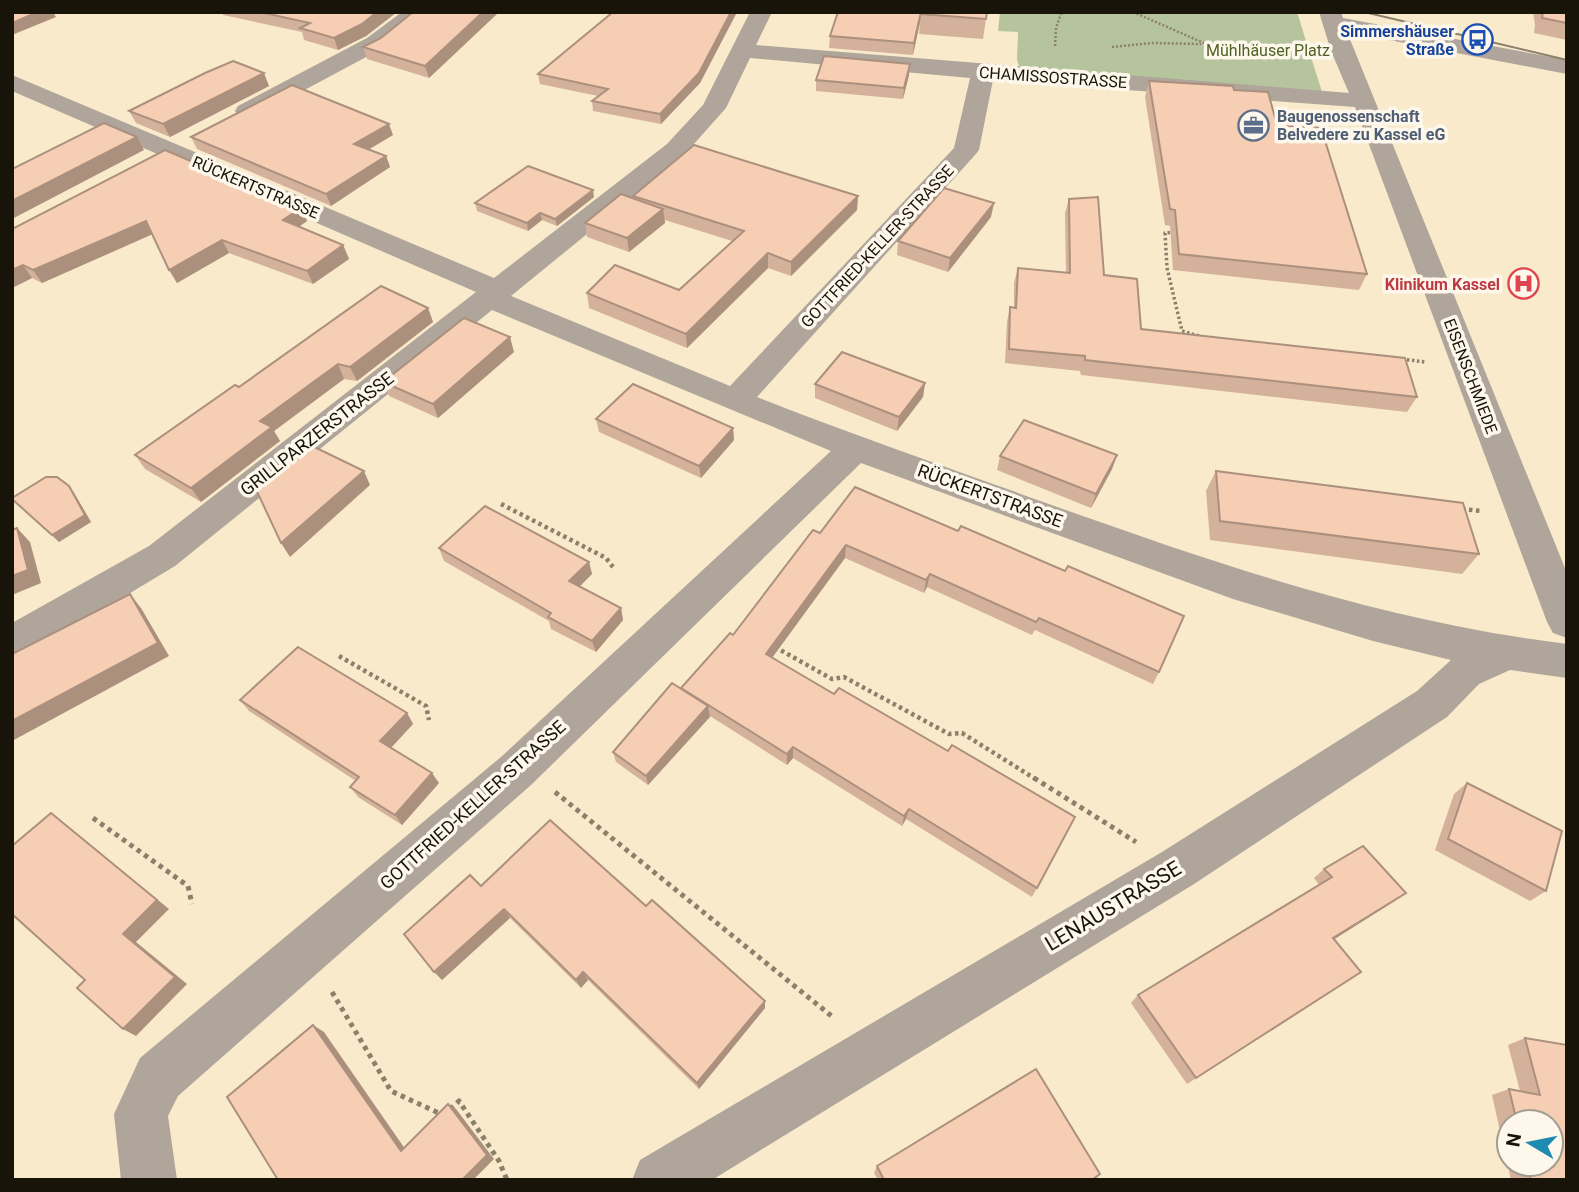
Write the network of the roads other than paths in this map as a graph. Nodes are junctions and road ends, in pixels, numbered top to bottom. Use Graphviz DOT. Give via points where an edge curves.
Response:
graph roads {
  1 [pos="416,12"];
  2 [pos="761,12"];
  3 [pos="1392,12"];
  4 [pos="1335,29"];
  5 [pos="742,51"];
  6 [pos="1567,51"];
  7 [pos="1567,68"];
  8 [pos="983,72"];
  9 [pos="12,82"];
  10 [pos="1365,101"];
  11 [pos="231,119"];
  12 [pos="183,144"];
  13 [pos="147,163"];
  14 [pos="495,295"];
  15 [pos="734,401"];
  16 [pos="856,448"];
  17 [pos="1567,622"];
  18 [pos="12,639"];
  19 [pos="1503,655"];
  20 [pos="1567,661"];
  21 [pos="149,1180"];
  22 [pos="660,1180"];
  1 -- 11 [label="street" via="375,43"];
  2 -- 5 [label="street, GRILLPARZERSTRASSE"];
  3 -- 6 [label="street"];
  4 -- 7 [label="street" via="1383,30"];
  4 -- 10 [label="street, EISENSCHMIEDE"];
  5 -- 8 [label="street, CHAMISSOSTRASSE"];
  5 -- 14 [label="street, GRILLPARZERSTRASSE" via="714,108 676,149"];
  8 -- 10 [label="street, CHAMISSOSTRASSE"];
  8 -- 15 [label="street, GOTTFRIED-KELLER-STRASSE" via="966,150"];
  9 -- 12 [label="street, RÜCKERTSTRASSE"];
  10 -- 17 [label="street, EISENSCHMIEDE"];
  12 -- 13 [label="street"];
  12 -- 14 [label="street, RÜCKERTSTRASSE"];
  14 -- 15 [label="street, RÜCKERTSTRASSE"];
  14 -- 18 [label="street, GRILLPARZERSTRASSE" via="162,556 35,631"];
  15 -- 16 [label="street, RÜCKERTSTRASSE"];
  16 -- 19 [label="street, RÜCKERTSTRASSE" via="1233,582 1352,620"];
  16 -- 21 [label="street, GOTTFRIED-KELLER-STRASSE" via="522,765 159,1077 141,1114"];
  19 -- 20 [label="street, LENAUSTRASSE"];
  19 -- 22 [label="street, LENAUSTRASSE" via="1465,672 1432,704 1178,868"];
}
